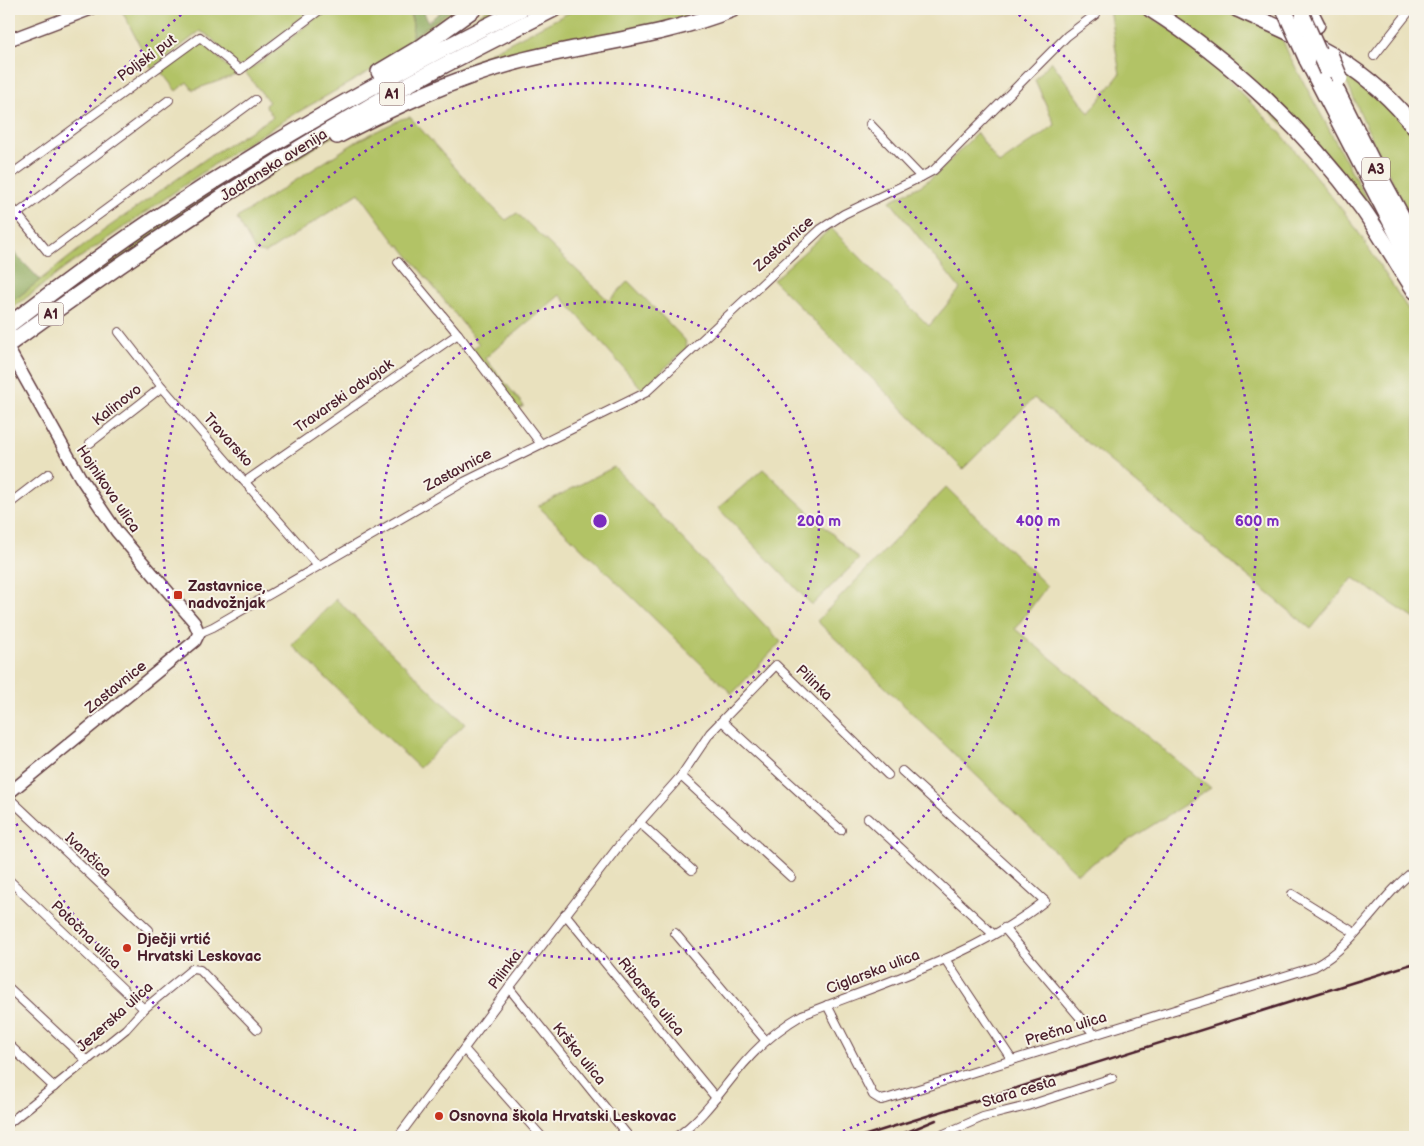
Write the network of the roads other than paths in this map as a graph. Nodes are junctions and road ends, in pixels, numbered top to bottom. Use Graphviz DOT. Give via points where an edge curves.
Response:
graph roads {
  1 [pos="91,9"];
  2 [pos="321,9"];
  3 [pos="474,9"];
  4 [pos="521,9"];
  5 [pos="554,9"];
  6 [pos="718,9"];
  7 [pos="734,9"];
  8 [pos="1150,9"];
  9 [pos="1237,9"];
  10 [pos="1284,9"];
  11 [pos="1412,9"];
  12 [pos="1304,12"];
  13 [pos="1096,14"];
  14 [pos="694,21"];
  15 [pos="9,40"];
  16 [pos="1374,56"];
  17 [pos="1334,74"];
  18 [pos="169,100"];
  19 [pos="255,100"];
  20 [pos="870,124"];
  21 [pos="1415,128"];
  22 [pos="9,176"];
  23 [pos="921,177"];
  24 [pos="235,188"];
  25 [pos="9,204"];
  26 [pos="17,214"];
  27 [pos="151,221"];
  28 [pos="1415,241"];
  29 [pos="398,262"];
  30 [pos="1415,269"];
  31 [pos="1415,291"];
  32 [pos="9,325"];
  33 [pos="119,332"];
  34 [pos="458,334"];
  35 [pos="9,344"];
  36 [pos="9,350"];
  37 [pos="162,387"];
  38 [pos="90,443"];
  39 [pos="541,444"];
  40 [pos="48,474"];
  41 [pos="246,481"];
  42 [pos="9,504"];
  43 [pos="318,566"];
  44 [pos="199,633"];
  45 [pos="722,721"];
  46 [pos="902,771"];
  47 [pos="888,775"];
  48 [pos="681,776"];
  49 [pos="9,793"];
  50 [pos="9,798"];
  51 [pos="868,818"];
  52 [pos="640,823"];
  53 [pos="841,830"];
  54 [pos="692,870"];
  55 [pos="1415,870"];
  56 [pos="791,877"];
  57 [pos="9,880"];
  58 [pos="1292,894"];
  59 [pos="565,914"];
  60 [pos="1004,928"];
  61 [pos="149,930"];
  62 [pos="675,933"];
  63 [pos="1355,933"];
  64 [pos="993,934"];
  65 [pos="945,960"];
  66 [pos="9,988"];
  67 [pos="509,988"];
  68 [pos="827,1005"];
  69 [pos="144,1009"];
  70 [pos="257,1029"];
  71 [pos="1094,1034"];
  72 [pos="766,1041"];
  73 [pos="9,1046"];
  74 [pos="464,1049"];
  75 [pos="1012,1060"];
  76 [pos="87,1061"];
  77 [pos="1112,1078"];
  78 [pos="54,1087"];
  79 [pos="716,1098"];
  80 [pos="9,1123"];
  81 [pos="398,1137"];
  82 [pos="542,1137"];
  83 [pos="629,1137"];
  84 [pos="676,1137"];
  85 [pos="937,1137"];
  1 -- 15 [label="main road"];
  2 -- 22 [label="street, Poljski put" via="240,70 200,37"];
  3 -- 27 [label="highway" via="421,47 175,196"];
  4 -- 27 [label="highway, Jadranska avenija / A1" via="338,107"];
  5 -- 24 [label="highway, Jadranska avenija / A1" via="398,90"];
  6 -- 14 [label="highway"];
  7 -- 14 [label="highway"];
  8 -- 31 [label="highway" via="1216,57 1297,131 1361,208"];
  9 -- 21 [label="highway" via="1313,42 1348,63 1369,78"];
  10 -- 30 [label="highway, A3, bridge"];
  11 -- 16 [label="street"];
  12 -- 17 [label="highway, A3, bridge"];
  12 -- 17 [label="highway, bridge" via="1317,25"];
  13 -- 23 [label="street, Zastavnice" via="1067,36 934,170"];
  14 -- 24 [label="highway" via="634,38 547,54 481,72 408,100"];
  17 -- 28 [label="highway, A3" via="1342,99 1373,163"];
  18 -- 26 [label="street"];
  19 -- 26 [label="street" via="48,252"];
  20 -- 23 [label="street"];
  23 -- 39 [label="street, Zastavnice" via="844,214 821,229 645,392"];
  24 -- 35 [label="highway, Jadranska avenija / A1" via="134,254"];
  25 -- 26 [label="street"];
  27 -- 32 [label="highway, Jadranska avenija / A1"];
  29 -- 34 [label="street"];
  33 -- 37 [label="street, Travarsko"];
  34 -- 39 [label="street"];
  34 -- 41 [label="street, Travarski odvojak"];
  36 -- 44 [label="main road, Hojnikova ulica" via="80,478 117,532 194,622"];
  37 -- 38 [label="street, Kalinovo"];
  37 -- 41 [label="street, Travarsko"];
  39 -- 43 [label="street, Zastavnice" via="464,482"];
  40 -- 42 [label="street"];
  41 -- 43 [label="street, Travarsko"];
  43 -- 44 [label="street, Zastavnice"];
  44 -- 49 [label="main road, Zastavnice" via="195,642"];
  45 -- 47 [label="street, Pilinka" via="776,665"];
  45 -- 48 [label="street, Pilinka"];
  45 -- 53 [label="street"];
  46 -- 60 [label="street, Ciglarska ulica" via="1045,901"];
  48 -- 52 [label="street, Pilinka"];
  48 -- 56 [label="street"];
  50 -- 61 [label="street, Ivančica"];
  51 -- 64 [label="street"];
  52 -- 54 [label="street"];
  52 -- 59 [label="street, Pilinka"];
  55 -- 63 [label="street, Prečna ulica" via="1398,884"];
  57 -- 69 [label="street, Potočna ulica"];
  58 -- 63 [label="street"];
  59 -- 67 [label="street, Pilinka"];
  59 -- 79 [label="street, Ribarska ulica"];
  60 -- 64 [label="street, Ciglarska ulica"];
  60 -- 71 [label="street"];
  62 -- 72 [label="street"];
  63 -- 71 [label="street, Prečna ulica" via="1328,960 1300,973"];
  64 -- 65 [label="street, Ciglarska ulica"];
  65 -- 68 [label="street, Ciglarska ulica"];
  65 -- 75 [label="street"];
  66 -- 76 [label="street"];
  67 -- 74 [label="street, Pilinka"];
  67 -- 83 [label="street, Krška ulica"];
  68 -- 72 [label="street, Ciglarska ulica" via="784,1025"];
  68 -- 75 [label="street, Prečna ulica" via="873,1095 880,1100"];
  69 -- 70 [label="street, Jezerska ulica" via="192,969 200,970"];
  69 -- 76 [label="street, Jezerska ulica" via="126,1029"];
  71 -- 75 [label="street, Prečna ulica"];
  72 -- 79 [label="street, Ciglarska ulica"];
  73 -- 78 [label="street"];
  74 -- 81 [label="street, Pilinka"];
  74 -- 82 [label="street"];
  76 -- 78 [label="street, Jezerska ulica"];
  77 -- 85 [label="street, Stara cesta" via="984,1117"];
  78 -- 80 [label="street, Jezerska ulica"];
  79 -- 84 [label="street, Ciglarska ulica"];
}
